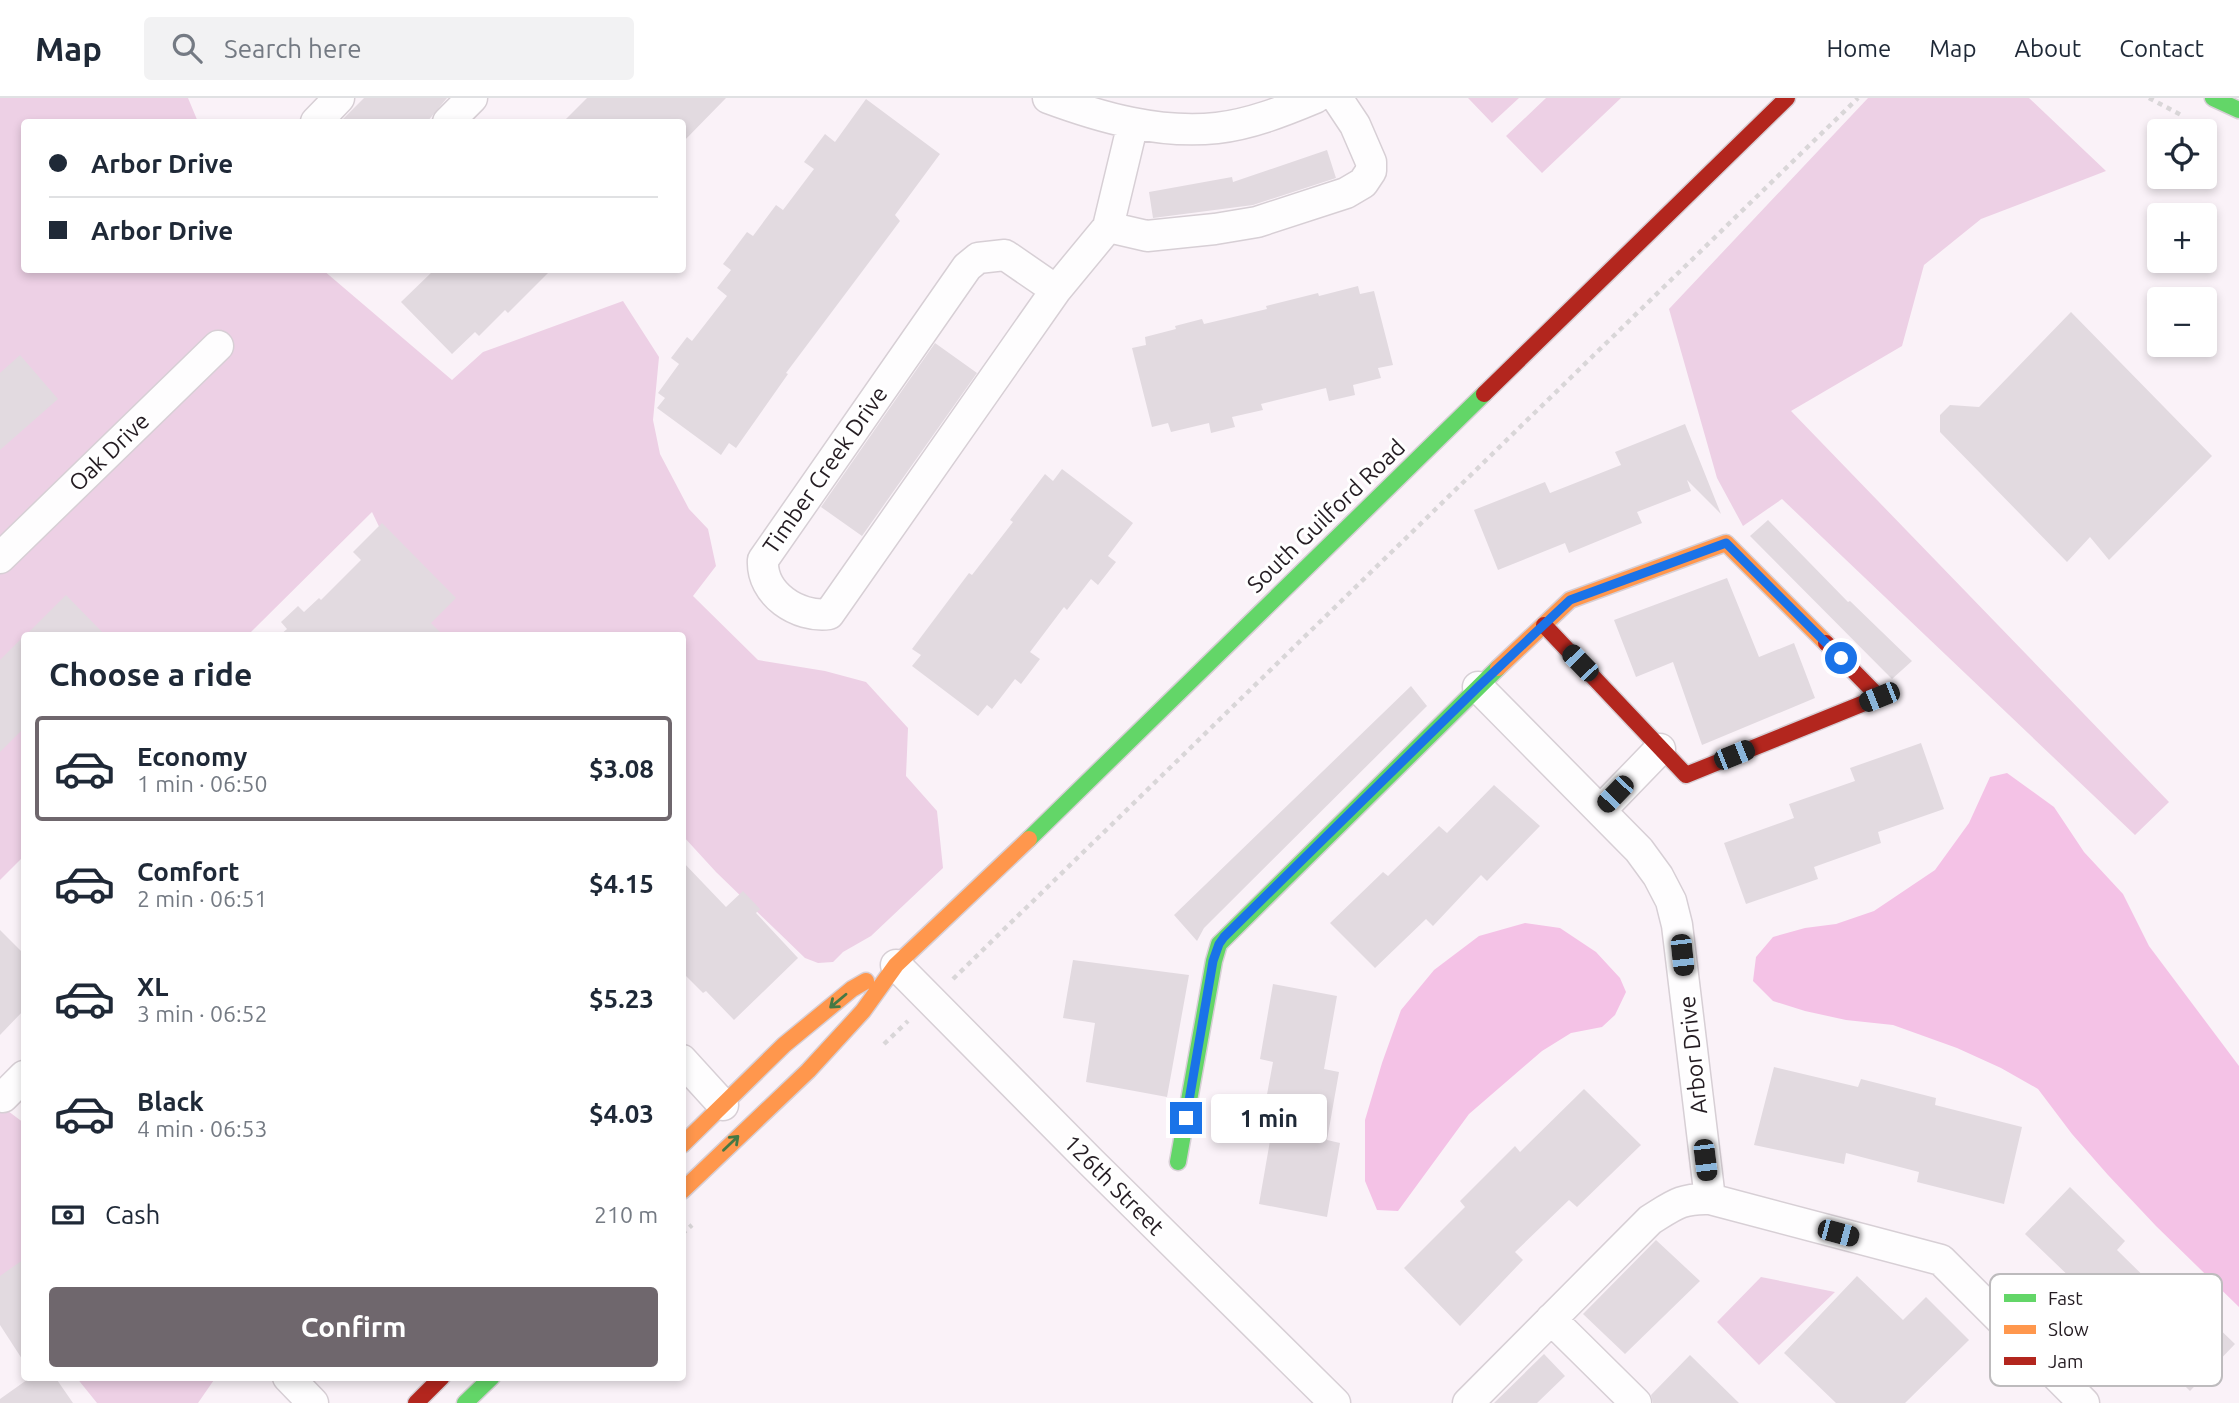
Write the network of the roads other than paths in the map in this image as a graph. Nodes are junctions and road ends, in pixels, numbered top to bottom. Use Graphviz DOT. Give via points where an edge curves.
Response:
graph roads {
  1 [pos="340,98"];
  2 [pos="472,98"];
  3 [pos="1048,98"];
  4 [pos="1315,98"];
  5 [pos="1337,98"];
  6 [pos="1787,98"];
  7 [pos="2213,98"];
  8 [pos="2239,110"];
  9 [pos="319,119"];
  10 [pos="451,119"];
  11 [pos="1133,123"];
  12 [pos="1108,227"];
  13 [pos="1056,290"];
  14 [pos="218,346"];
  15 [pos="0,558"];
  16 [pos="1544,625"];
  17 [pos="1478,687"];
  18 [pos="1660,749"];
  19 [pos="1601,810"];
  20 [pos="896,965"];
  21 [pos="686,1064"];
  22 [pos="21,1079"];
  23 [pos="3,1097"];
  24 [pos="723,1105"];
  25 [pos="686,1140"];
  26 [pos="1178,1162"];
  27 [pos="686,1187"];
  28 [pos="1710,1199"];
  29 [pos="1990,1314"];
  30 [pos="1551,1319"];
  31 [pos="292,1381"];
  32 [pos="438,1381"];
  33 [pos="488,1381"];
  34 [pos="313,1403"];
  35 [pos="416,1403"];
  36 [pos="465,1403"];
  37 [pos="1335,1403"];
  38 [pos="1468,1403"];
  39 [pos="1636,1403"];
  1 -- 9 [label="street"];
  2 -- 10 [label="street"];
  3 -- 11 [label="street"];
  4 -- 11 [label="street" via="1278,114 1217,128"];
  5 -- 12 [label="street" via="1371,162 1363,183 1346,193 1257,222 1215,229 1147,236"];
  6 -- 20 [label="main road, South Guilford Road"];
  7 -- 8 [label="main road"];
  11 -- 12 [label="street, Timber Creek Drive"];
  12 -- 13 [label="street, Timber Creek Drive"];
  13 -- 13 [label="street, Timber Creek Drive" via="1005,255 978,258 967,267 763,561 762,573 774,592 797,610 829,614"];
  14 -- 15 [label="street, Oak Drive"];
  16 -- 17 [label="main road"];
  16 -- 18 [label="main road"];
  16 -- 18 [label="main road" via="1570,600 1726,543 1879,697 1686,775"];
  17 -- 19 [label="street, Arbor Drive"];
  17 -- 26 [label="main road" via="1219,944"];
  18 -- 19 [label="street"];
  19 -- 28 [label="street, Arbor Drive" via="1639,850 1671,901 1682,955"];
  20 -- 24 [label="main road, South Guilford Road, one-way" via="852,989 784,1045"];
  27 -- 20 [label="main road, South Guilford Road, one-way" via="808,1071 863,1011"];
  20 -- 37 [label="street, 126th Street"];
  21 -- 24 [label="street"];
  22 -- 23 [label="street"];
  24 -- 25 [label="main road, South Guilford Road"];
  28 -- 29 [label="street" via="1941,1260"];
  28 -- 30 [label="street" via="1690,1198 1650,1220"];
  30 -- 38 [label="street"];
  30 -- 39 [label="street"];
  31 -- 34 [label="street"];
  32 -- 35 [label="main road"];
  33 -- 36 [label="main road"];
}
